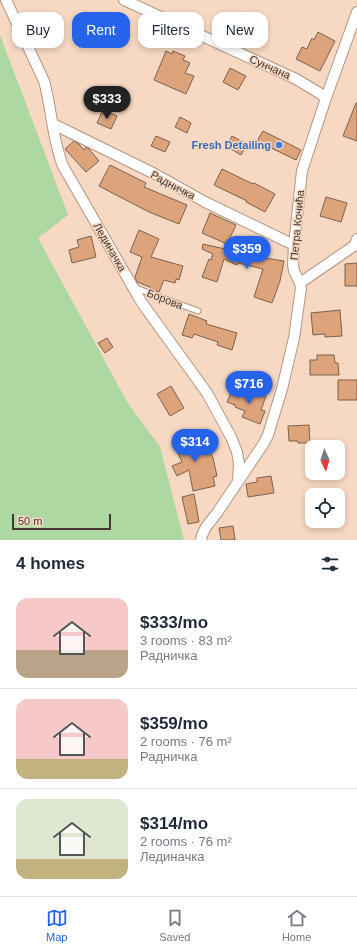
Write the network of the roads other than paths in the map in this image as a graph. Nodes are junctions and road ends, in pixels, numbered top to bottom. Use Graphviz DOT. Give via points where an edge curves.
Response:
graph roads {
  1 [pos="6,0"];
  2 [pos="124,0"];
  3 [pos="357,12"];
  4 [pos="326,98"];
  5 [pos="53,124"];
  6 [pos="357,239"];
  7 [pos="294,245"];
  8 [pos="300,283"];
  9 [pos="132,286"];
  10 [pos="198,311"];
  11 [pos="238,481"];
  12 [pos="201,540"];
  1 -- 5 [label="street, Лединачка" via="44,81"];
  2 -- 4 [label="street, Сунчана" via="296,78"];
  3 -- 4 [label="street, Петра Кочића"];
  4 -- 7 [label="street, Петра Кочића" via="302,171"];
  5 -- 7 [label="street, Радничка"];
  5 -- 9 [label="street, Лединачка" via="63,166"];
  6 -- 8 [label="street" via="355,245"];
  7 -- 8 [label="street, Петра Кочића" via="294,271"];
  8 -- 11 [label="street, Петра Кочића" via="294,338 280,397 266,439"];
  9 -- 10 [label="lane, Борова"];
  9 -- 11 [label="street, Лединачка" via="207,393 231,437 237,452"];
  11 -- 12 [label="street, Петра Кочића" via="206,528"];
}
